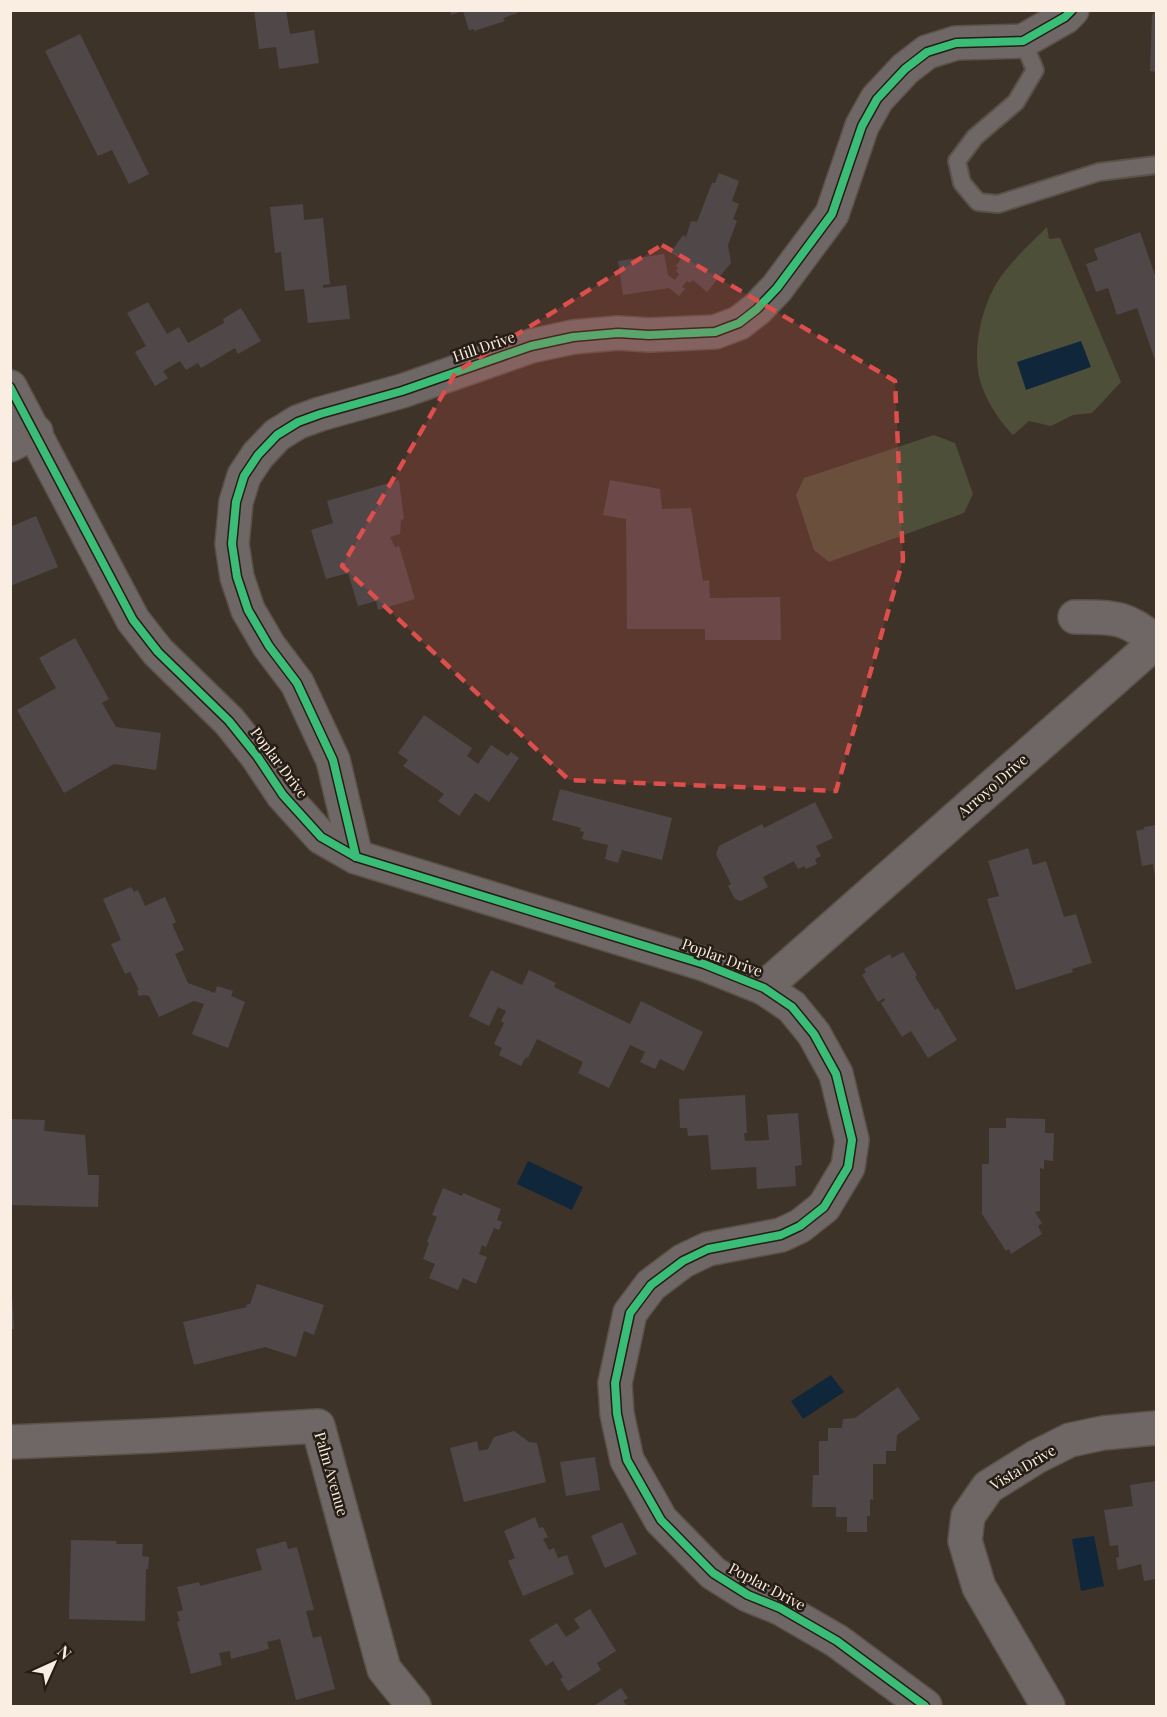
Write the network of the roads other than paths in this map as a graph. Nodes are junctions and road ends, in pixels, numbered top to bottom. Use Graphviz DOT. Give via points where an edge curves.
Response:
graph roads {
  1 [pos="1072,10"];
  2 [pos="1023,41"];
  3 [pos="1156,165"];
  4 [pos="10,387"];
  5 [pos="23,438"];
  6 [pos="1075,618"];
  7 [pos="356,858"];
  8 [pos="764,988"];
  9 [pos="1156,1428"];
  10 [pos="10,1442"];
  11 [pos="414,1707"];
  12 [pos="925,1707"];
  13 [pos="1048,1707"];
  1 -- 2 [label="street" via="1065,18"];
  2 -- 3 [label="lane" via="1035,70 1016,102 975,137 957,161 962,183 978,202 998,204 1099,172"];
  2 -- 7 [label="street, Hill Drive" via="956,43 927,52 904,69 877,99 862,126 832,214 777,288 739,323 715,332 618,333 531,346 298,422 277,435 258,456 244,476 236,502 232,544 237,577 248,610 297,683 333,760"];
  4 -- 5 [label="street, Poplar Drive"];
  5 -- 7 [label="street, Poplar Drive" via="133,620 158,652 229,721 283,795 321,837"];
  6 -- 8 [label="street, Arroyo Drive" via="1113,616 1139,627 1156,642"];
  7 -- 8 [label="street, Poplar Drive" via="704,964"];
  8 -- 12 [label="street, Poplar Drive" via="792,1007 814,1034 836,1074 852,1140 848,1167 824,1207 800,1226 781,1235 708,1249 682,1261 651,1285 630,1313 615,1383 627,1460 661,1520 713,1573 837,1641"];
  9 -- 13 [label="street, Vista Drive" via="1070,1440 988,1487 968,1516 965,1540 980,1587"];
  10 -- 11 [label="street, Palm Avenue" via="318,1426 384,1669"];
}
